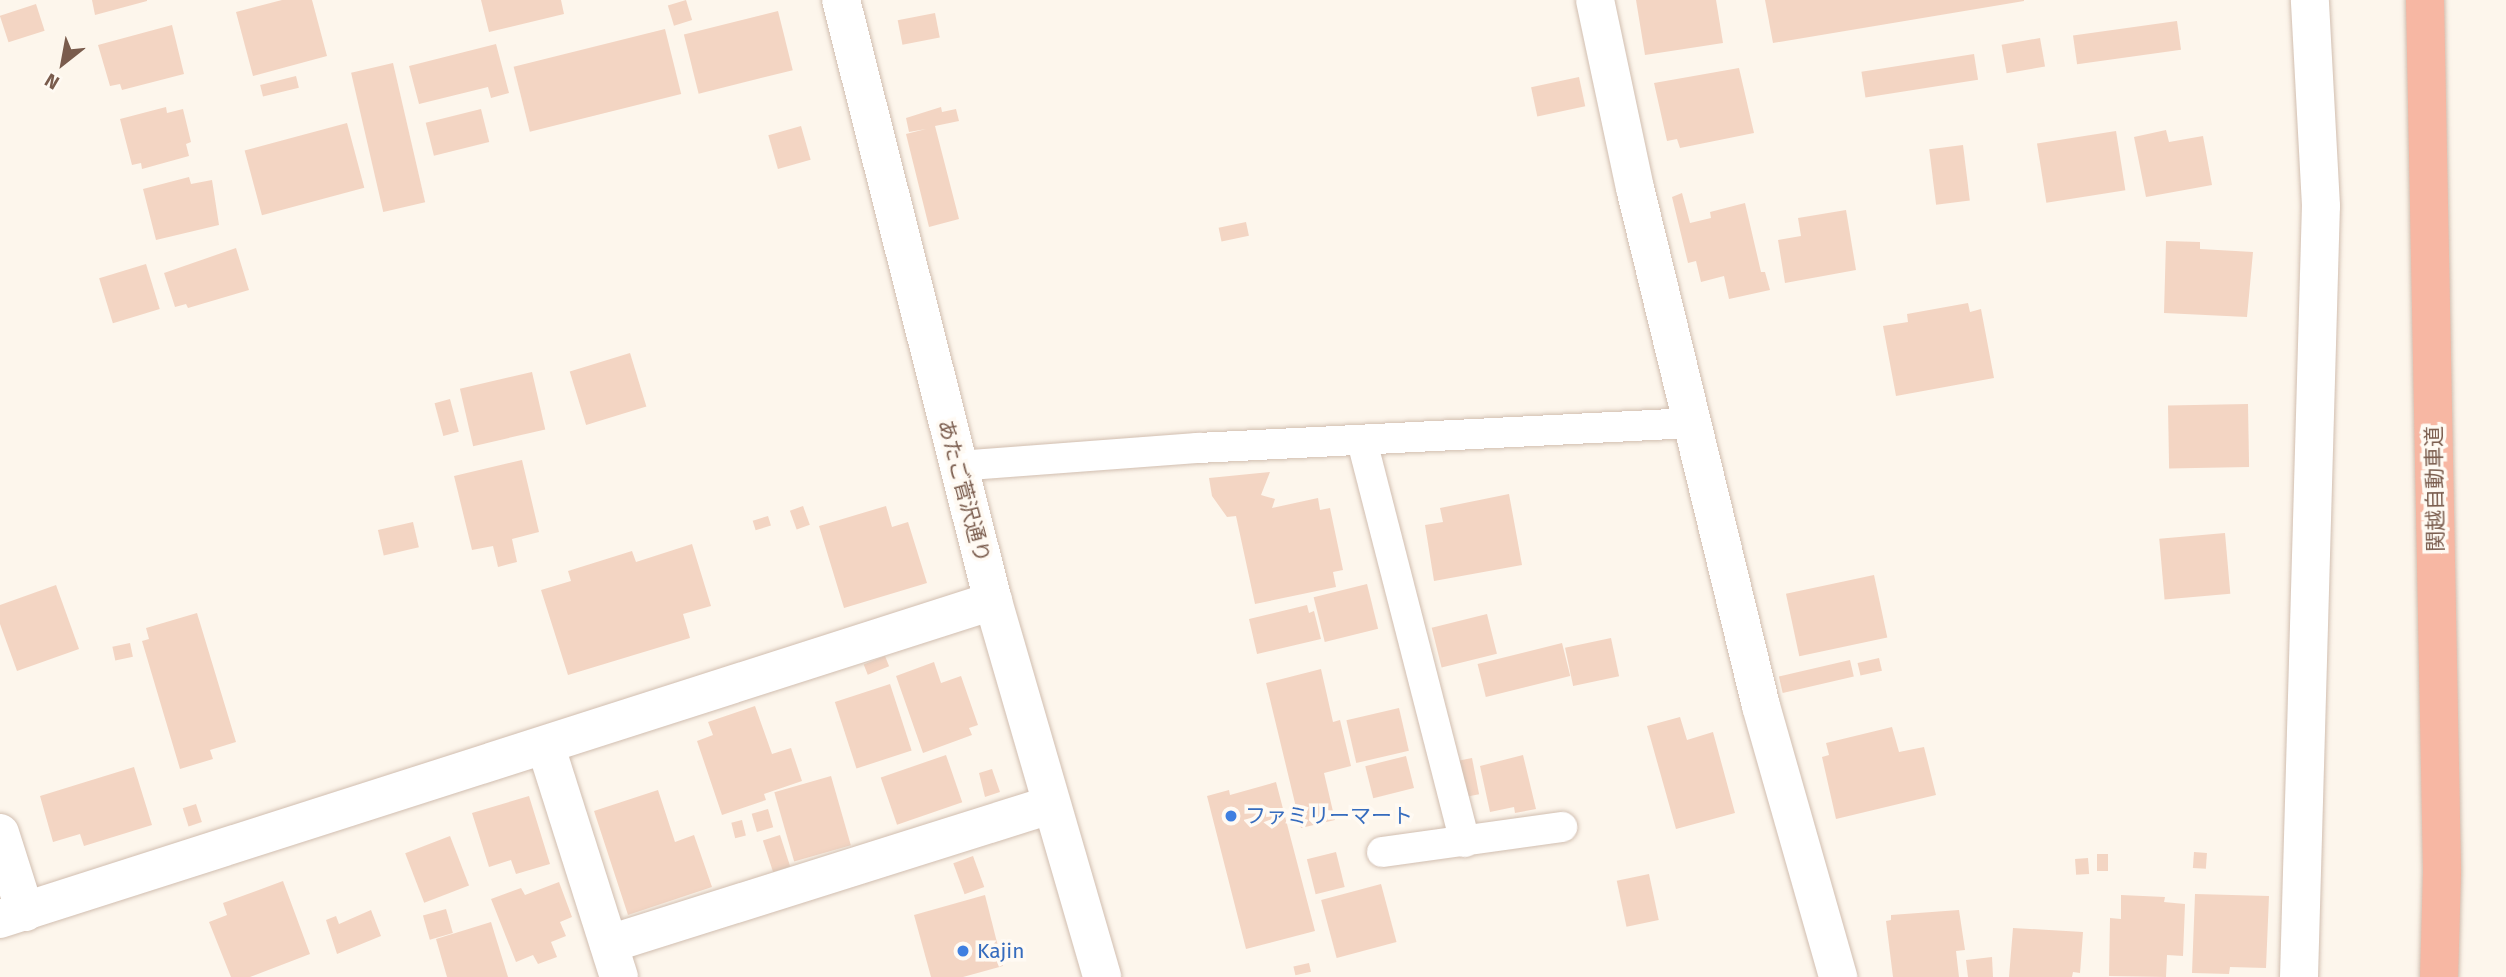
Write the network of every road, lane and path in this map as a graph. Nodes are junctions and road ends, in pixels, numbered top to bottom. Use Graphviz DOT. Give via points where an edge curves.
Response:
graph roads {
  1 [pos="841,0"];
  2 [pos="1595,0"];
  3 [pos="2310,0"];
  4 [pos="2426,0"];
  5 [pos="1692,423"];
  6 [pos="1362,442"];
  7 [pos="957,466"];
  8 [pos="993,601"];
  9 [pos="546,747"];
  10 [pos="1051,805"];
  11 [pos="1562,827"];
  12 [pos="0,833"];
  13 [pos="1465,842"];
  14 [pos="1382,852"];
  15 [pos="12,916"];
  16 [pos="614,960"];
  17 [pos="1102,977"];
  18 [pos="1838,977"];
  19 [pos="2298,977"];
  20 [pos="2439,977"];
  1 -- 7 [label="street, あたご菅沢通り"];
  2 -- 5 [label="street"];
  3 -- 19 [label="street" via="2321,206"];
  4 -- 20 [label="highway, 関越自動車道" via="2441,844"];
  5 -- 6 [label="lane"];
  5 -- 18 [label="street" via="1761,706"];
  6 -- 7 [label="lane" via="1198,448"];
  6 -- 13 [label="lane"];
  7 -- 8 [label="street, あたご菅沢通り"];
  8 -- 9 [label="street"];
  8 -- 10 [label="street, あたご菅沢通り"];
  9 -- 15 [label="street"];
  9 -- 16 [label="street"];
  10 -- 16 [label="street"];
  10 -- 17 [label="street, あたご菅沢通り"];
  11 -- 13 [label="lane"];
  12 -- 15 [label="street"];
  13 -- 14 [label="lane"];
}
